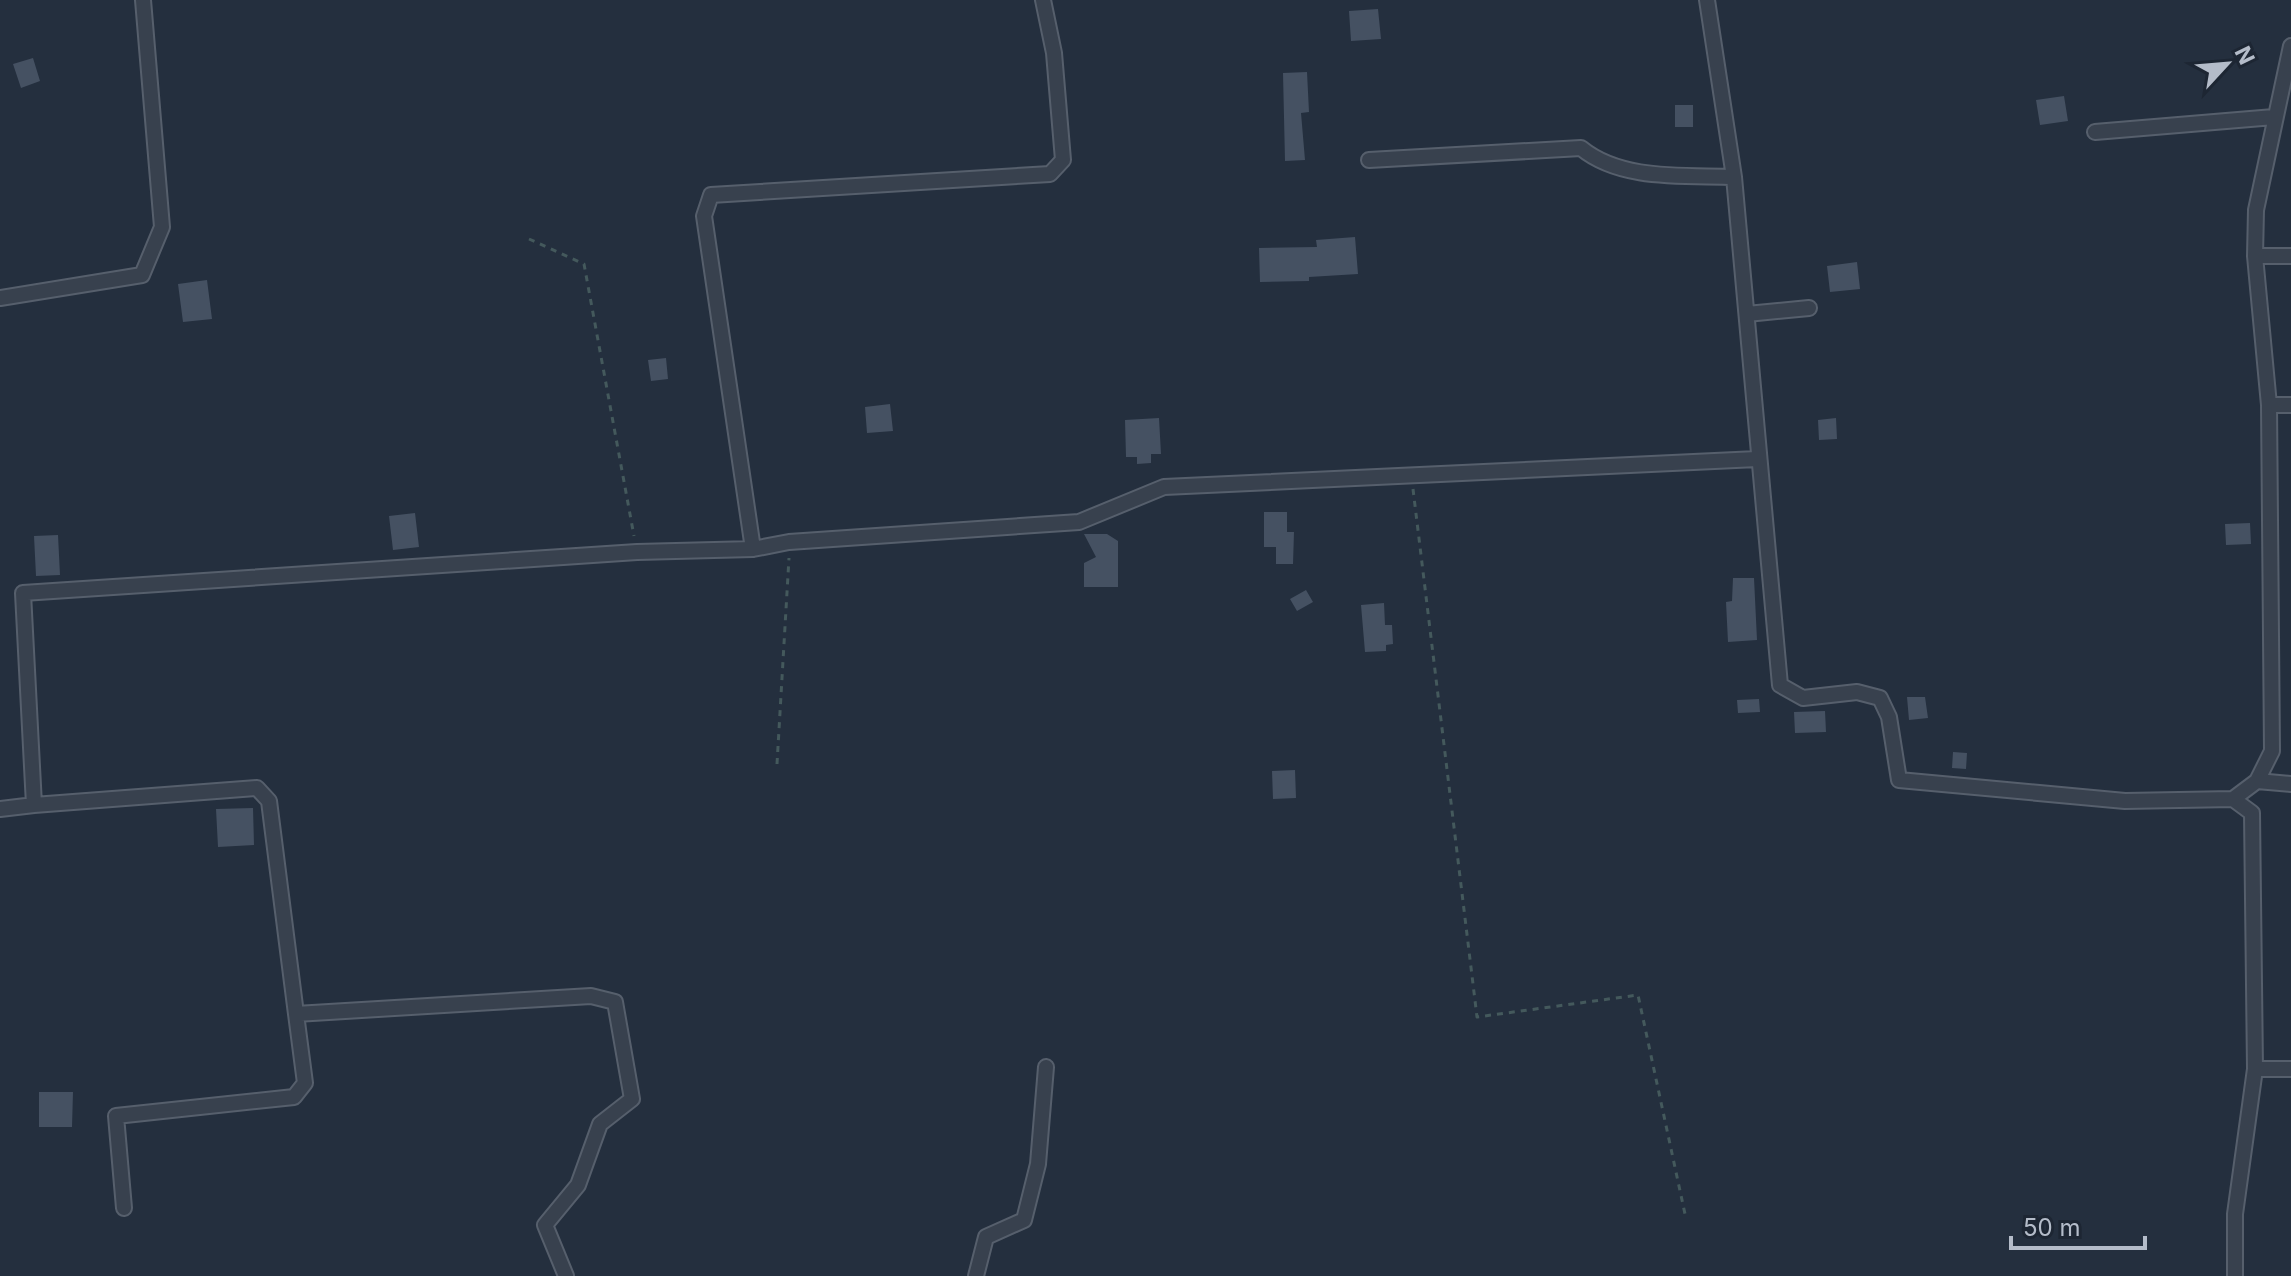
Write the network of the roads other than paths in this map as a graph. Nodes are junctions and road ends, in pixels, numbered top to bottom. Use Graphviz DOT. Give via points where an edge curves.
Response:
graph roads {
  1 [pos="143,0"];
  2 [pos="1043,0"];
  3 [pos="1707,0"];
  4 [pos="2291,46"];
  5 [pos="2274,117"];
  6 [pos="2095,132"];
  7 [pos="1369,160"];
  8 [pos="1734,177"];
  9 [pos="2255,256"];
  10 [pos="2291,256"];
  11 [pos="0,298"];
  12 [pos="1809,308"];
  13 [pos="1747,314"];
  14 [pos="2269,405"];
  15 [pos="2291,405"];
  16 [pos="1757,459"];
  17 [pos="753,549"];
  18 [pos="2257,781"];
  19 [pos="2291,784"];
  20 [pos="2233,799"];
  21 [pos="34,805"];
  22 [pos="0,809"];
  23 [pos="296,1014"];
  24 [pos="1046,1067"];
  25 [pos="2255,1069"];
  26 [pos="2291,1069"];
  27 [pos="124,1208"];
  28 [pos="566,1276"];
  29 [pos="976,1276"];
  30 [pos="2235,1276"];
  1 -- 11 [label="street" via="162,227 142,275"];
  2 -- 17 [label="street" via="1054,53 1063,160 1050,174 711,195 704,216"];
  3 -- 8 [label="street"];
  4 -- 5 [label="street"];
  5 -- 6 [label="street"];
  5 -- 9 [label="street" via="2256,210"];
  7 -- 8 [label="street" via="1581,148 1599,163 1641,172"];
  8 -- 13 [label="street"];
  9 -- 10 [label="street"];
  9 -- 14 [label="street"];
  12 -- 13 [label="street"];
  13 -- 16 [label="street"];
  14 -- 15 [label="street"];
  14 -- 18 [label="street" via="2272,751"];
  16 -- 17 [label="street" via="1164,487 1079,522 789,542"];
  16 -- 20 [label="street" via="1780,685 1803,698 1857,692 1880,698 1889,717 1899,780 2125,801"];
  17 -- 21 [label="street" via="23,593"];
  18 -- 19 [label="street"];
  18 -- 20 [label="street"];
  20 -- 25 [label="street" via="2252,813"];
  21 -- 22 [label="street"];
  21 -- 23 [label="street" via="257,788 269,801"];
  23 -- 27 [label="street" via="305,1083 294,1097 116,1116"];
  23 -- 28 [label="street" via="591,996 615,1002 632,1099 600,1124 578,1185 545,1225"];
  24 -- 29 [label="street" via="1038,1164 1024,1220 986,1237"];
  25 -- 26 [label="street"];
  25 -- 30 [label="street" via="2235,1214"];
}
